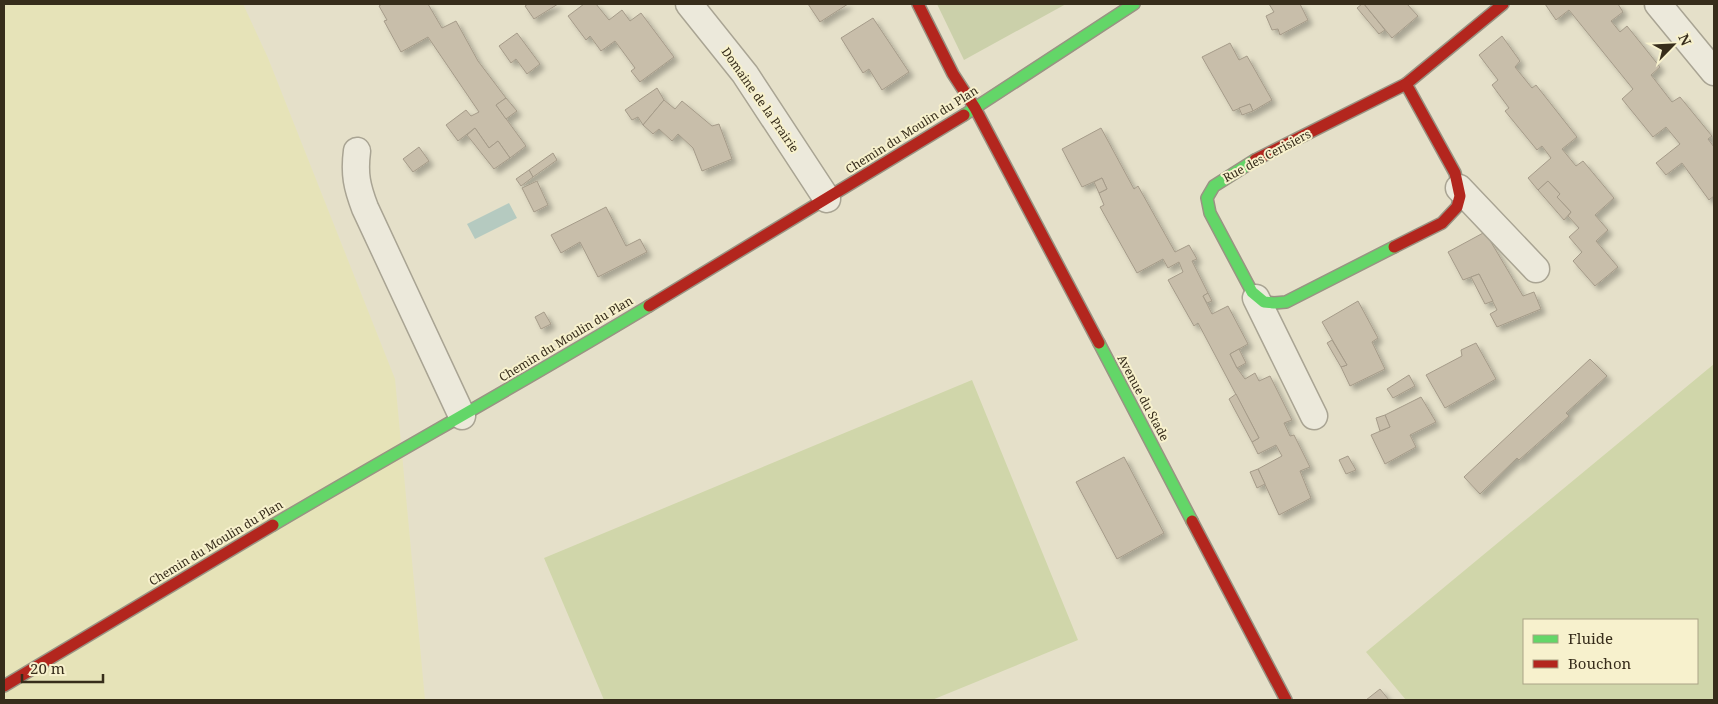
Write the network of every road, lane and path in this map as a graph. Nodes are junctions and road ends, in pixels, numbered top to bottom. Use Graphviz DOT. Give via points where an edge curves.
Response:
graph roads {
  1 [pos="689,4"];
  2 [pos="918,4"];
  3 [pos="1134,4"];
  4 [pos="1503,4"];
  5 [pos="1658,4"];
  6 [pos="1714,72"];
  7 [pos="1406,84"];
  8 [pos="975,108"];
  9 [pos="357,151"];
  10 [pos="1459,188"];
  11 [pos="827,199"];
  12 [pos="1536,269"];
  13 [pos="1256,298"];
  14 [pos="462,416"];
  15 [pos="1314,416"];
  16 [pos="4,686"];
  17 [pos="1286,700"];
  1 -- 11 [label="street, Domaine de la Prairie" via="745,74"];
  2 -- 8 [label="street, Avenue du Stade" via="953,74"];
  3 -- 8 [label="street, Chemin du Moulin du Plan"];
  4 -- 7 [label="street, Rue des Cerisiers"];
  5 -- 6 [label="street"];
  7 -- 10 [label="street" via="1455,173"];
  7 -- 13 [label="street, Rue des Cerisiers" via="1244,166 1214,186 1207,198 1210,212"];
  8 -- 11 [label="street, Chemin du Moulin du Plan"];
  8 -- 17 [label="street, Avenue du Stade"];
  9 -- 14 [label="street" via="357,186 365,208"];
  10 -- 12 [label="street"];
  10 -- 13 [label="street" via="1460,203 1442,223 1286,302 1273,304"];
  11 -- 14 [label="street, Chemin du Moulin du Plan"];
  13 -- 15 [label="street, Rue des Cerisiers"];
  14 -- 16 [label="street, Chemin du Moulin du Plan"];
}
